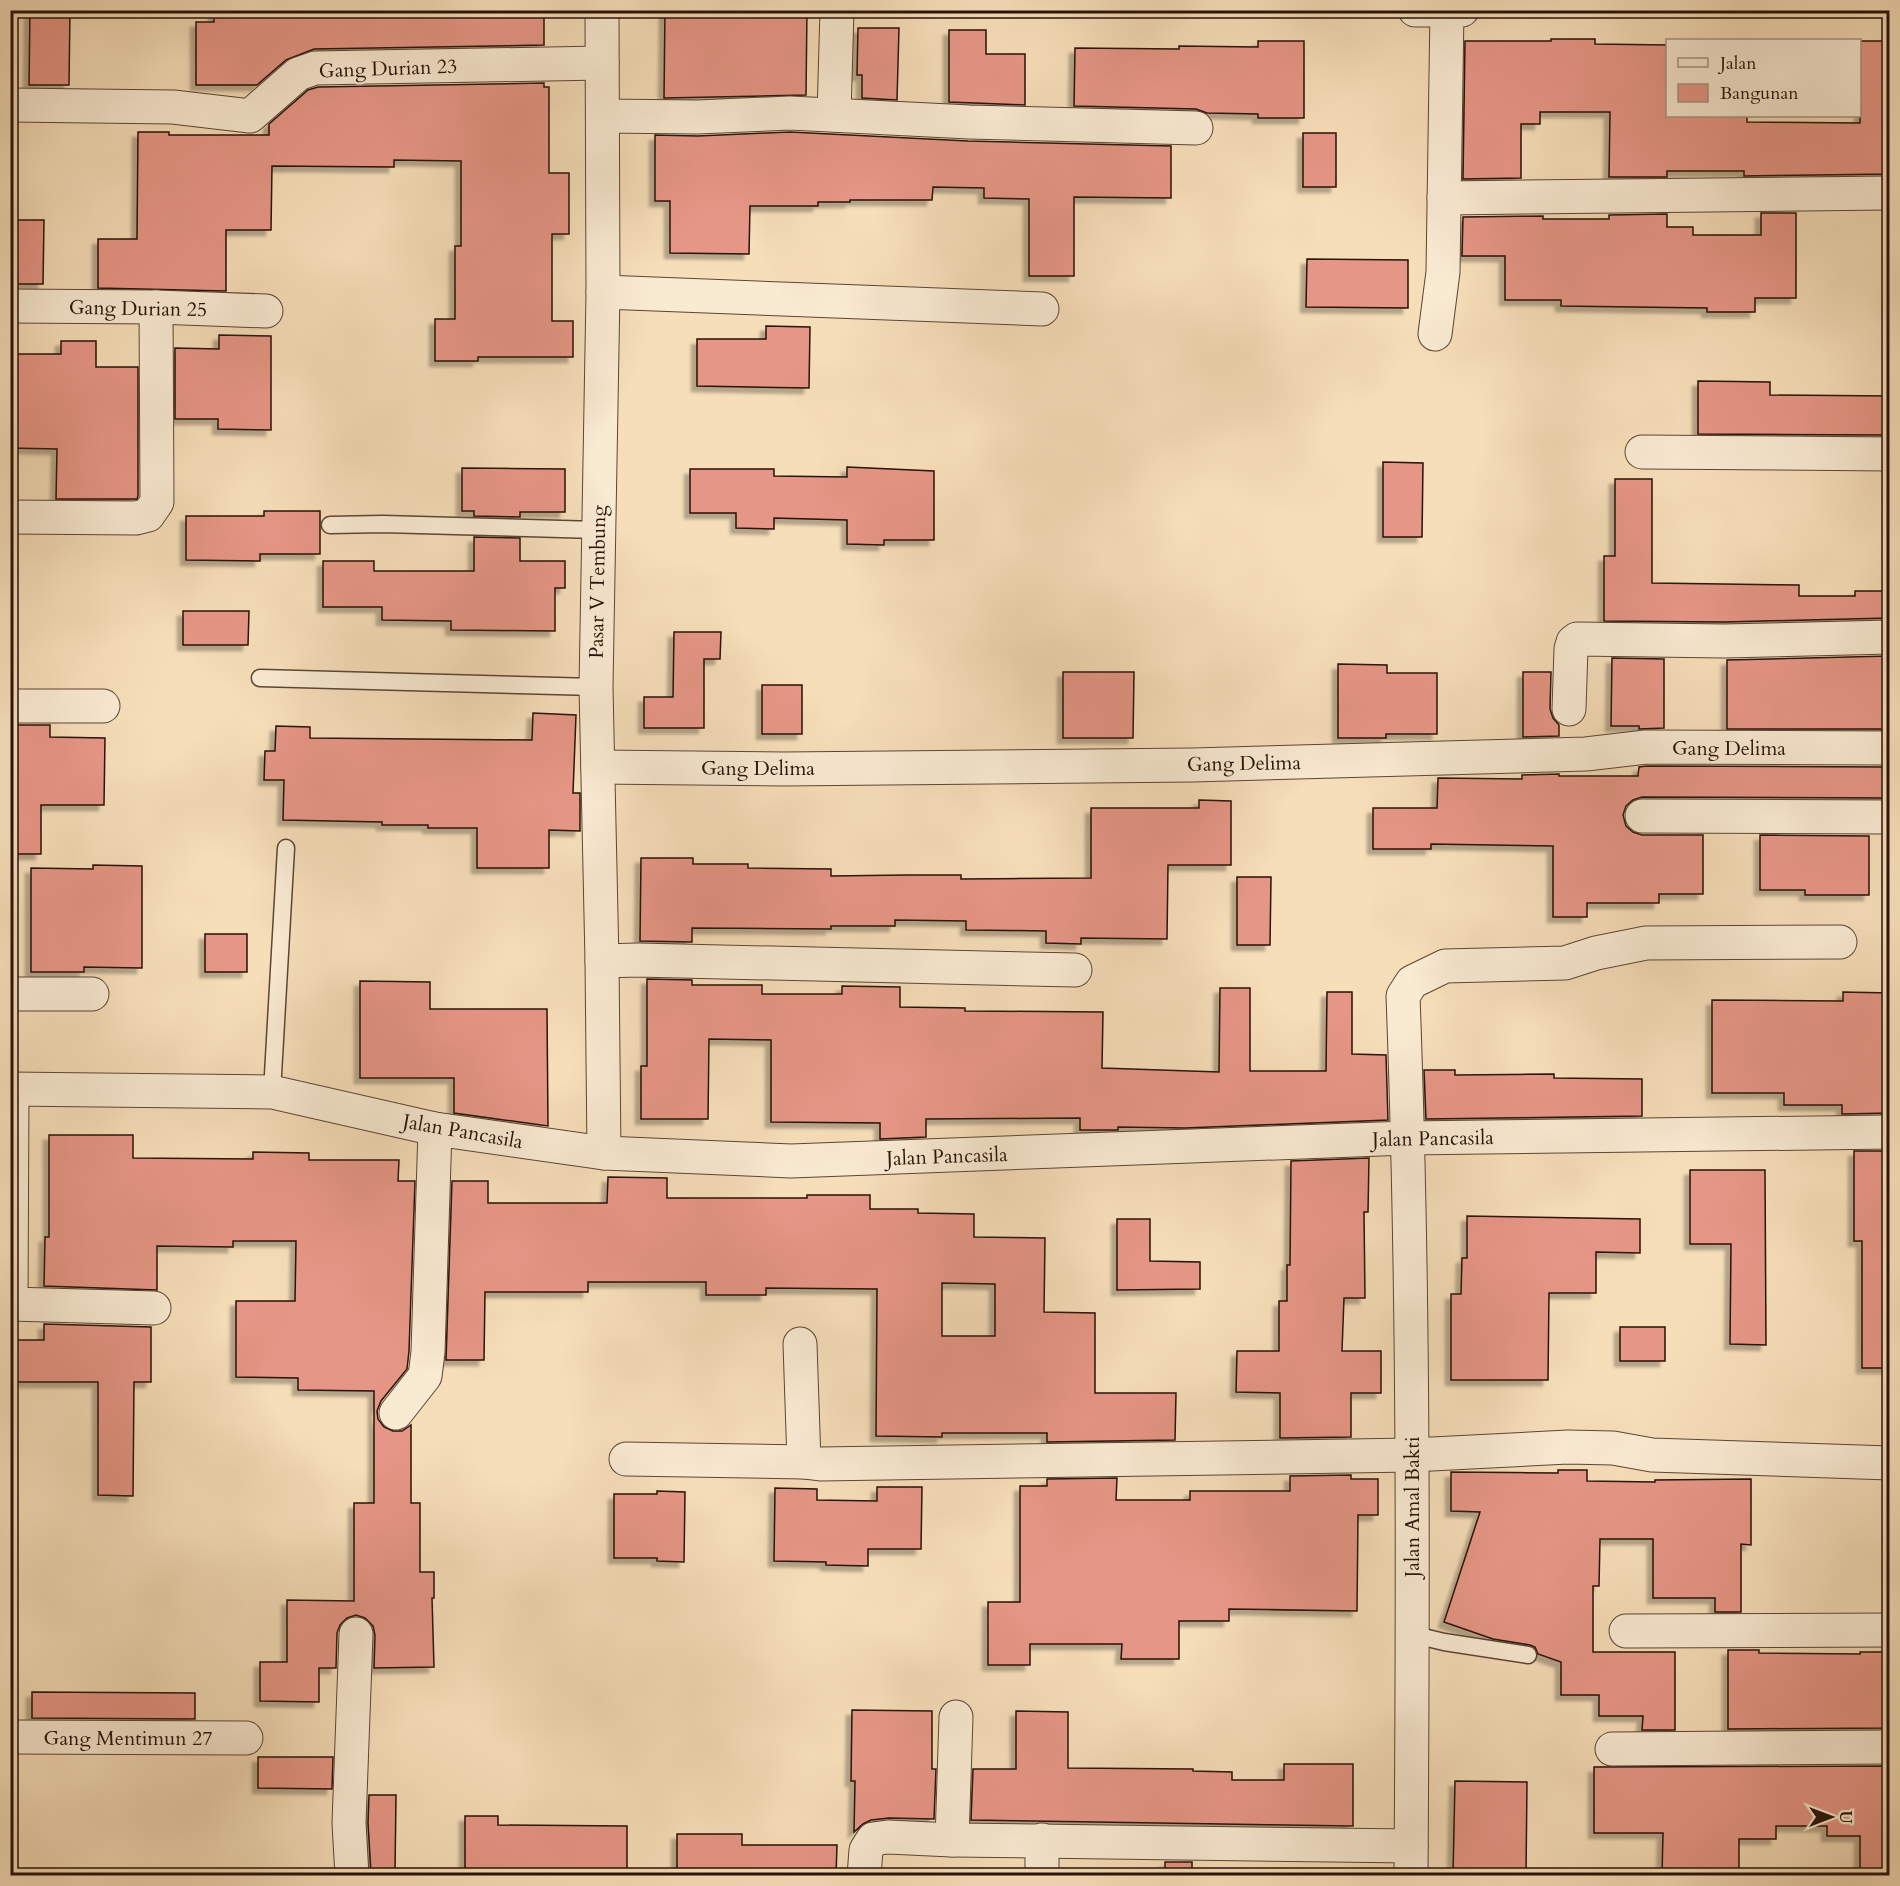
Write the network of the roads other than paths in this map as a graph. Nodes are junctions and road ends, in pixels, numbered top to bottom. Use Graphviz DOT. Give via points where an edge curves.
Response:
graph roads {
  1 [pos="602,10"];
  2 [pos="837,10"];
  3 [pos="1414,10"];
  4 [pos="1462,10"];
  5 [pos="1447,11"];
  6 [pos="602,63"];
  7 [pos="10,105"];
  8 [pos="834,115"];
  9 [pos="603,116"];
  10 [pos="1196,128"];
  11 [pos="1890,193"];
  12 [pos="1444,198"];
  13 [pos="603,291"];
  14 [pos="10,306"];
  15 [pos="156,307"];
  16 [pos="1042,309"];
  17 [pos="266,311"];
  18 [pos="1435,334"];
  19 [pos="1642,452"];
  20 [pos="1890,454"];
  21 [pos="10,517"];
  22 [pos="330,525"];
  23 [pos="597,530"];
  24 [pos="1890,637"];
  25 [pos="260,678"];
  26 [pos="596,687"];
  27 [pos="10,706"];
  28 [pos="103,706"];
  29 [pos="1569,709"];
  30 [pos="1890,747"];
  31 [pos="598,767"];
  32 [pos="1642,816"];
  33 [pos="1890,817"];
  34 [pos="286,848"];
  35 [pos="1840,942"];
  36 [pos="602,961"];
  37 [pos="1076,970"];
  38 [pos="10,994"];
  39 [pos="92,994"];
  40 [pos="11,1089"];
  41 [pos="272,1092"];
  42 [pos="435,1129"];
  43 [pos="1890,1132"];
  44 [pos="1407,1138"];
  45 [pos="604,1153"];
  46 [pos="11,1304"];
  47 [pos="154,1308"];
  48 [pos="800,1344"];
  49 [pos="396,1413"];
  50 [pos="1412,1455"];
  51 [pos="626,1459"];
  52 [pos="804,1462"];
  53 [pos="1890,1463"];
  54 [pos="1890,1630"];
  55 [pos="1626,1631"];
  56 [pos="356,1634"];
  57 [pos="1411,1634"];
  58 [pos="1528,1655"];
  59 [pos="956,1717"];
  60 [pos="10,1737"];
  61 [pos="246,1738"];
  62 [pos="1890,1747"];
  63 [pos="1612,1749"];
  64 [pos="952,1840"];
  65 [pos="1042,1840"];
  66 [pos="1411,1861"];
  67 [pos="352,1875"];
  68 [pos="864,1875"];
  69 [pos="1042,1875"];
  1 -- 6 [label="street, Pasar V Tembung"];
  2 -- 8 [label="street"];
  3 -- 5 [label="street"];
  4 -- 5 [label="street"];
  5 -- 12 [label="street"];
  6 -- 7 [label="street, Gang Durian 23" via="315,68 298,74 250,116 173,106"];
  6 -- 9 [label="street, Pasar V Tembung"];
  8 -- 9 [label="street"];
  8 -- 10 [label="street"];
  9 -- 13 [label="street, Pasar V Tembung"];
  11 -- 12 [label="street"];
  12 -- 18 [label="street" via="1443,272"];
  13 -- 16 [label="street"];
  13 -- 23 [label="street, Pasar V Tembung"];
  14 -- 15 [label="street, Gang Durian 25"];
  15 -- 17 [label="street, Gang Durian 25"];
  15 -- 21 [label="street" via="156,502 148,515"];
  19 -- 20 [label="street"];
  22 -- 23 [label="lane"];
  23 -- 26 [label="street, Pasar V Tembung"];
  24 -- 29 [label="street" via="1577,639 1571,649"];
  25 -- 26 [label="lane"];
  26 -- 31 [label="street, Pasar V Tembung"];
  27 -- 28 [label="street"];
  30 -- 31 [label="street, Gang Delima" via="1646,747 1586,754 1194,765"];
  31 -- 36 [label="street, Pasar V Tembung"];
  32 -- 33 [label="street"];
  34 -- 41 [label="lane"];
  35 -- 44 [label="street, Jalan Amal Bakti" via="1646,943 1565,963 1445,966 1412,982 1403,996"];
  36 -- 37 [label="street"];
  36 -- 45 [label="street, Pasar V Tembung"];
  38 -- 39 [label="street"];
  40 -- 41 [label="street, Jalan Pancasila"];
  40 -- 46 [label="street"];
  41 -- 42 [label="street, Jalan Pancasila"];
  42 -- 45 [label="street, Jalan Pancasila"];
  42 -- 49 [label="street" via="428,1352 424,1376"];
  43 -- 44 [label="street, Jalan Pancasila"];
  44 -- 45 [label="street, Jalan Pancasila" via="791,1161"];
  44 -- 50 [label="street, Jalan Amal Bakti"];
  46 -- 47 [label="street"];
  48 -- 52 [label="street"];
  50 -- 52 [label="street"];
  50 -- 53 [label="street" via="1568,1447 1613,1448 1652,1455"];
  50 -- 57 [label="street, Jalan Amal Bakti"];
  51 -- 52 [label="street"];
  54 -- 55 [label="street"];
  56 -- 67 [label="street" via="349,1822"];
  57 -- 58 [label="lane"];
  57 -- 66 [label="street, Jalan Amal Bakti"];
  59 -- 64 [label="street"];
  60 -- 61 [label="street, Gang Mentimun 27"];
  62 -- 63 [label="street"];
  64 -- 65 [label="street"];
  64 -- 68 [label="street" via="873,1839 866,1850"];
  65 -- 66 [label="street"];
  65 -- 69 [label="street"];
}
